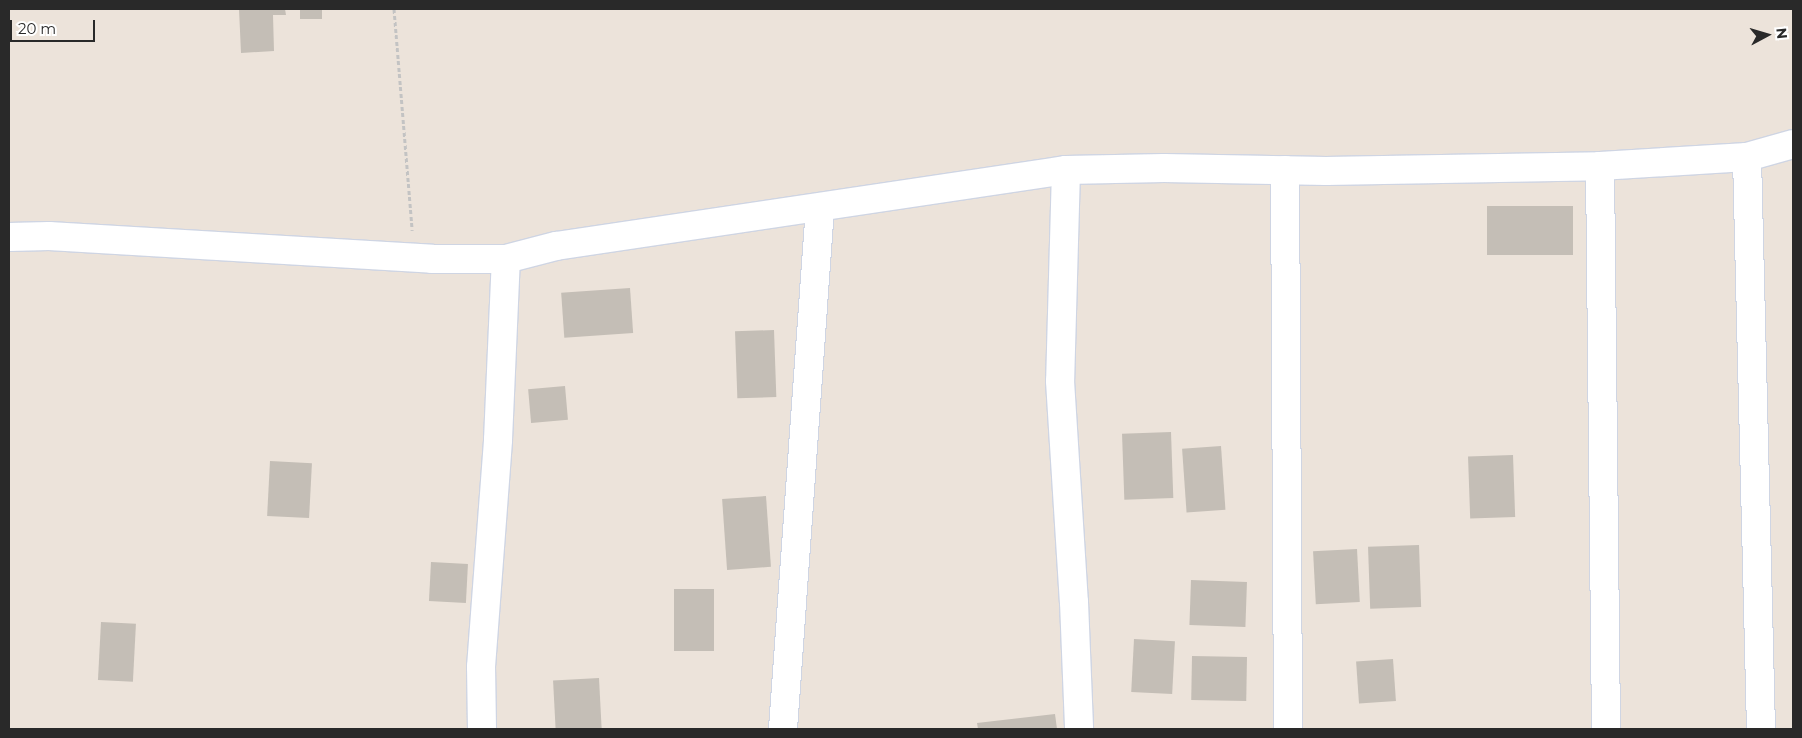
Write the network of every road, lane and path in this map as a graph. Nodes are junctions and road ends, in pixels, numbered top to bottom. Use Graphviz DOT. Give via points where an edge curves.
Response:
graph roads {
  1 [pos="394,9"];
  2 [pos="1793,144"];
  3 [pos="1747,157"];
  4 [pos="1600,166"];
  5 [pos="1066,170"];
  6 [pos="1284,170"];
  7 [pos="820,208"];
  8 [pos="9,237"];
  9 [pos="415,258"];
  10 [pos="506,258"];
  11 [pos="482,729"];
  12 [pos="783,729"];
  13 [pos="1079,729"];
  14 [pos="1288,729"];
  15 [pos="1606,729"];
  16 [pos="1761,729"];
  1 -- 9 [label="path"];
  2 -- 3 [label="street"];
  3 -- 4 [label="street"];
  3 -- 16 [label="street"];
  4 -- 6 [label="street"];
  4 -- 15 [label="street"];
  5 -- 6 [label="street"];
  5 -- 7 [label="street"];
  5 -- 13 [label="street" via="1060,381"];
  6 -- 14 [label="street"];
  7 -- 10 [label="street" via="556,246"];
  7 -- 12 [label="street"];
  8 -- 9 [label="street" via="49,236"];
  9 -- 10 [label="street"];
  10 -- 11 [label="street" via="498,440 481,667"];
}
